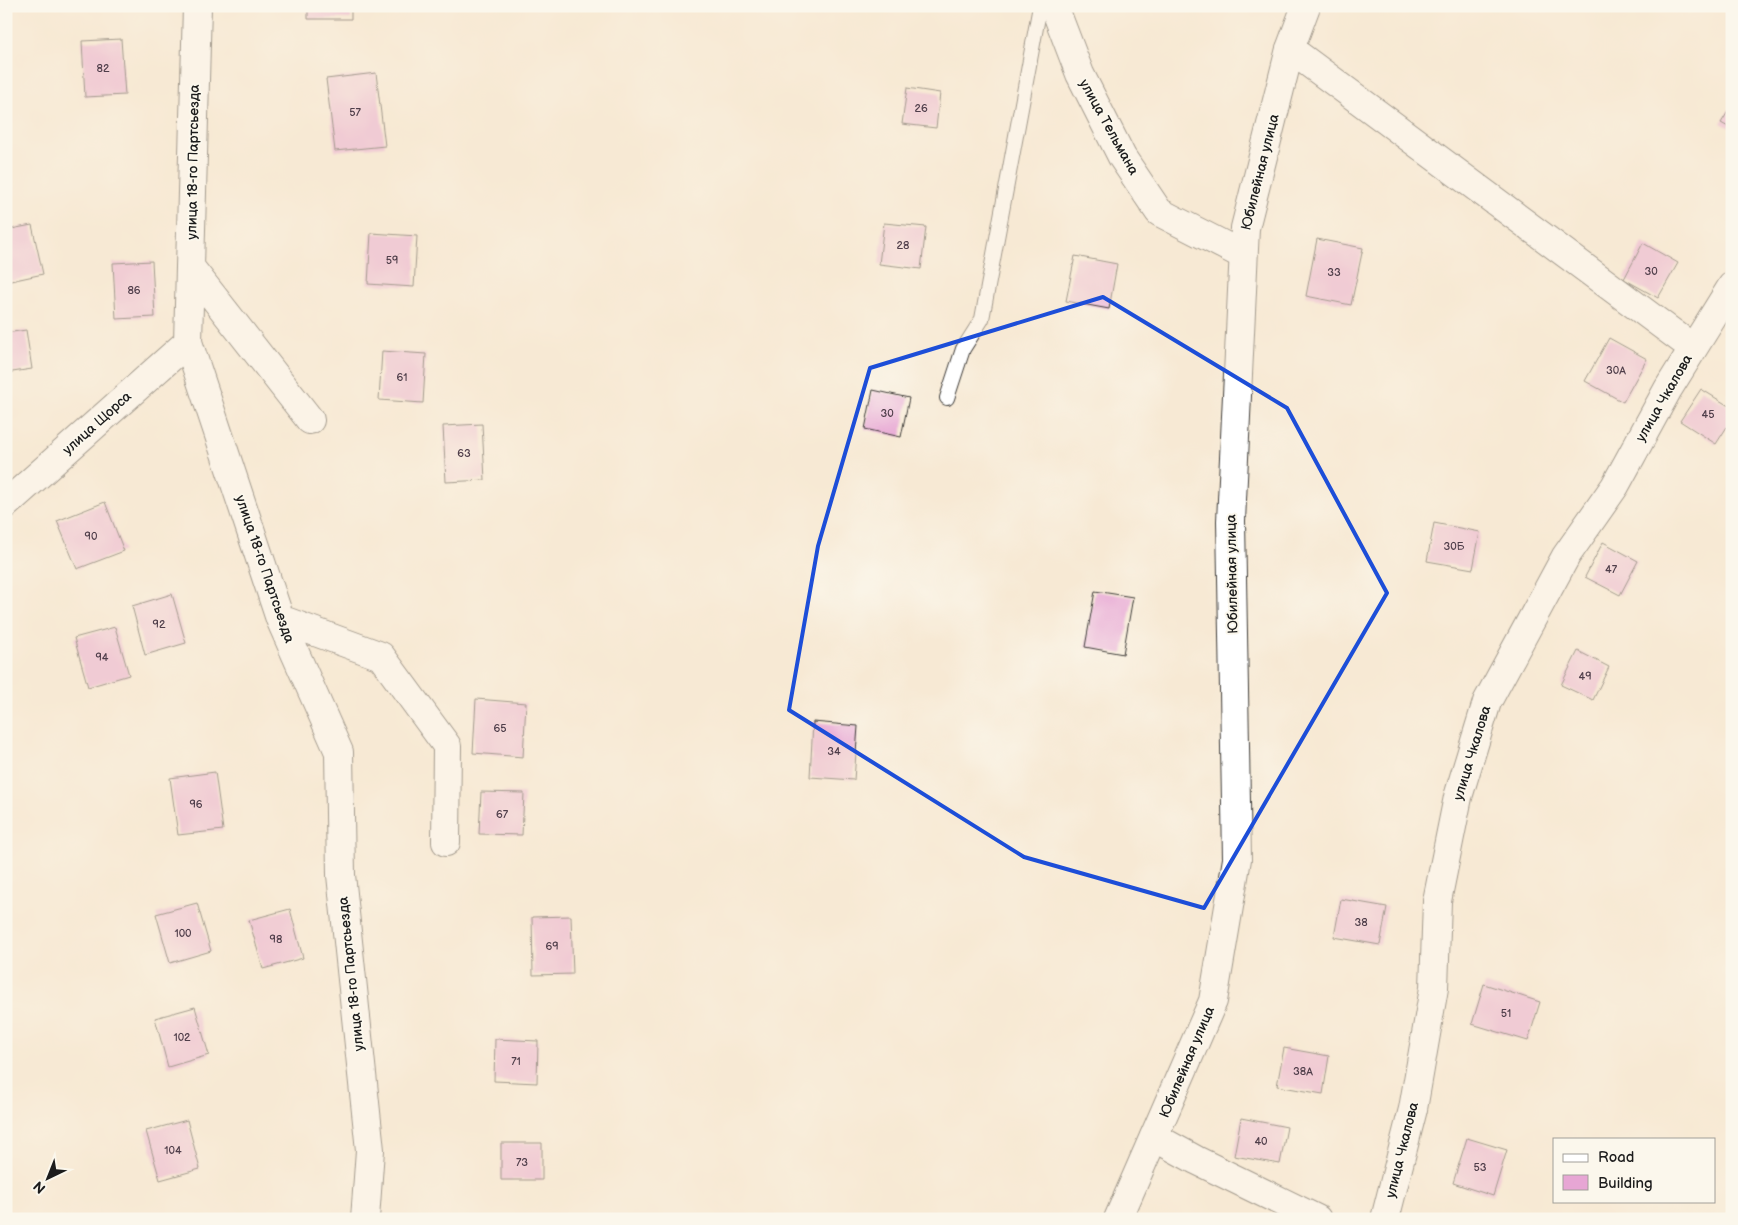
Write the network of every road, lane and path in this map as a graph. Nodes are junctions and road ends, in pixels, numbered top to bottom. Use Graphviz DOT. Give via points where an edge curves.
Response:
graph roads {
  1 [pos="197,6"];
  2 [pos="1040,6"];
  3 [pos="1054,6"];
  4 [pos="1306,6"];
  5 [pos="1290,49"];
  6 [pos="1244,255"];
  7 [pos="190,266"];
  8 [pos="1732,286"];
  9 [pos="188,342"];
  10 [pos="1693,348"];
  11 [pos="947,398"];
  12 [pos="310,420"];
  13 [pos="6,504"];
  14 [pos="280,620"];
  15 [pos="446,842"];
  16 [pos="1154,1137"];
  17 [pos="365,1219"];
  18 [pos="1118,1219"];
  19 [pos="1317,1219"];
  20 [pos="1384,1219"];
  1 -- 7 [label="street, улица 18-го Партсьезда"];
  2 -- 11 [label="lane" via="982,319 963,349"];
  3 -- 6 [label="street, улица Тельмана" via="1080,74 1122,157 1160,212"];
  4 -- 5 [label="street, Юбилейная улица"];
  5 -- 6 [label="street, Юбилейная улица" via="1245,228"];
  5 -- 10 [label="street"];
  6 -- 16 [label="street, Юбилейная улица" via="1231,520 1237,860 1213,1001"];
  7 -- 9 [label="street, улица 18-го Партсьезда"];
  7 -- 12 [label="street"];
  8 -- 10 [label="street, улица Чкалова"];
  9 -- 13 [label="street, улица Щорса"];
  9 -- 14 [label="street, улица 18-го Партсьезда"];
  10 -- 20 [label="street, улица Чкалова" via="1615,486 1566,556 1487,702 1458,796 1448,844 1437,901 1434,988 1413,1109"];
  14 -- 15 [label="street" via="381,656 447,746"];
  14 -- 17 [label="street, улица 18-го Партсьезда" via="339,752 341,875 370,1150"];
  16 -- 18 [label="street, Юбилейная улица"];
  16 -- 19 [label="street"];
}
